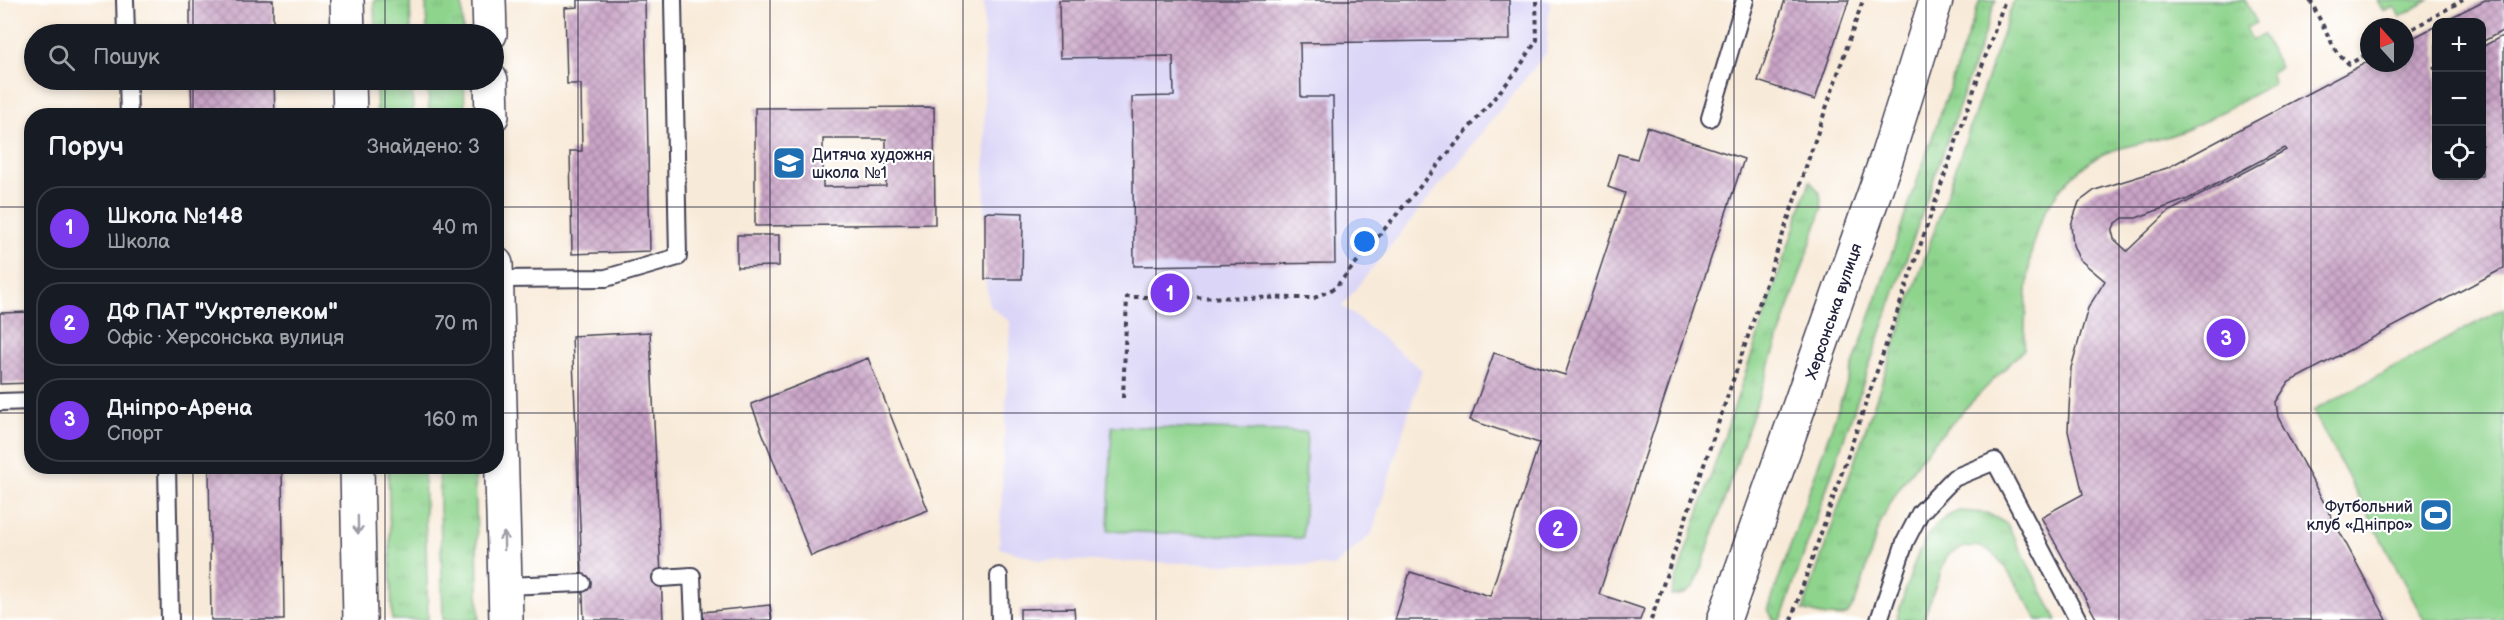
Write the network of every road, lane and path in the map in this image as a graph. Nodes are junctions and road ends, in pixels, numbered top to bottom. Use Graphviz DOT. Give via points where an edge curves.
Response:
graph roads {
  1 [pos="125,0"];
  2 [pos="347,0"];
  3 [pos="489,0"];
  4 [pos="673,0"];
  5 [pos="1536,0"];
  6 [pos="1745,0"];
  7 [pos="1863,0"];
  8 [pos="1936,0"];
  9 [pos="2005,0"];
  10 [pos="2310,0"];
  11 [pos="2463,0"];
  12 [pos="126,24"];
  13 [pos="348,24"];
  14 [pos="490,24"];
  15 [pos="2414,28"];
  16 [pos="2360,58"];
  17 [pos="128,90"];
  18 [pos="349,90"];
  19 [pos="491,90"];
  20 [pos="129,108"];
  21 [pos="350,108"];
  22 [pos="492,108"];
  23 [pos="1710,118"];
  24 [pos="504,279"];
  25 [pos="1124,398"];
  26 [pos="24,401"];
  27 [pos="0,402"];
  28 [pos="167,474"];
  29 [pos="357,474"];
  30 [pos="502,474"];
  31 [pos="999,576"];
  32 [pos="660,578"];
  33 [pos="582,583"];
  34 [pos="505,586"];
  35 [pos="170,620"];
  36 [pos="360,620"];
  37 [pos="506,620"];
  38 [pos="694,620"];
  39 [pos="1000,620"];
  40 [pos="1651,620"];
  41 [pos="1724,620"];
  42 [pos="1791,620"];
  43 [pos="1879,620"];
  44 [pos="2078,620"];
  1 -- 12 [label="lane"];
  2 -- 13 [label="main road"];
  3 -- 14 [label="main road"];
  4 -- 24 [label="lane" via="678,257 606,278"];
  5 -- 25 [label="path" via="1537,40 1517,71 1335,288 1314,298 1127,297"];
  6 -- 23 [label="lane"];
  7 -- 40 [label="path"];
  8 -- 41 [label="main road, Херсонська вулиця" via="1887,157"];
  9 -- 42 [label="path"];
  10 -- 16 [label="path" via="2337,51 2349,64"];
  11 -- 15 [label="path"];
  17 -- 20 [label="lane"];
  18 -- 21 [label="main road"];
  19 -- 22 [label="main road"];
  26 -- 27 [label="lane"];
  28 -- 35 [label="lane"];
  29 -- 36 [label="main road, one-way"];
  34 -- 30 [label="main road, one-way"];
  31 -- 39 [label="lane"];
  32 -- 38 [label="lane" via="692,576"];
  33 -- 34 [label="lane"];
  34 -- 37 [label="main road"];
  43 -- 44 [label="lane" via="1905,542 1920,513 1954,478 1995,461"];
}
